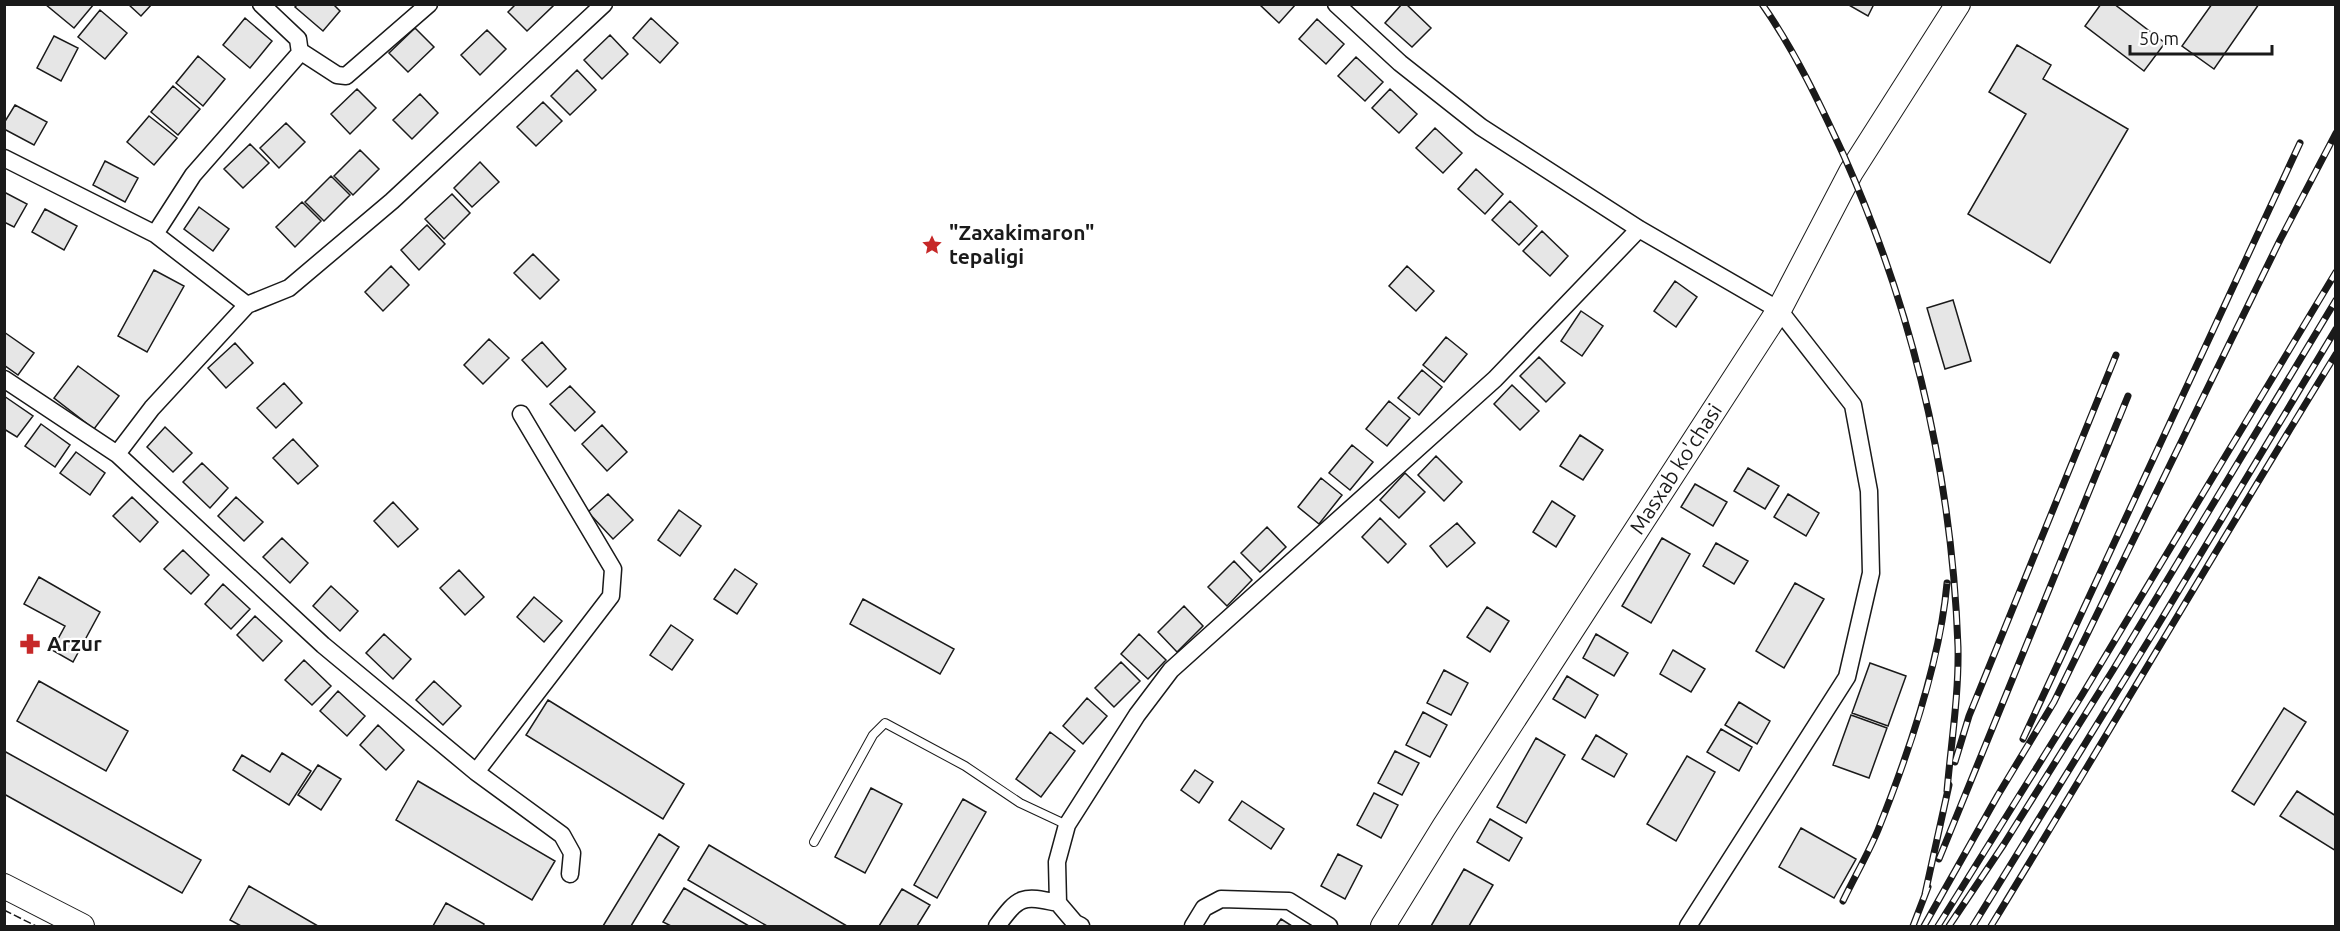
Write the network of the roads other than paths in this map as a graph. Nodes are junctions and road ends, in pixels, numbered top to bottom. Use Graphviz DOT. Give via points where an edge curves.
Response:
graph roads {
  1 [pos="261,4"];
  2 [pos="429,4"];
  3 [pos="604,4"];
  4 [pos="1336,4"];
  5 [pos="1958,4"];
  6 [pos="300,51"];
  7 [pos="4,158"];
  8 [pos="1639,229"];
  9 [pos="155,234"];
  10 [pos="247,305"];
  11 [pos="1779,310"];
  12 [pos="4,379"];
  13 [pos="521,414"];
  14 [pos="117,454"];
  15 [pos="476,772"];
  16 [pos="1067,825"];
  17 [pos="814,842"];
  18 [pos="570,874"];
  19 [pos="4,886"];
  20 [pos="1058,903"];
  21 [pos="82,927"];
  22 [pos="997,927"];
  23 [pos="1081,927"];
  24 [pos="1193,927"];
  25 [pos="1329,927"];
  26 [pos="1383,927"];
  27 [pos="1688,927"];
  1 -- 6 [label="street" via="298,39"];
  2 -- 6 [label="street" via="346,76 337,75"];
  3 -- 10 [label="street" via="375,216 288,288"];
  4 -- 8 [label="street" via="1400,63 1481,128"];
  5 -- 11 [label="main road, Masxab ko'chasi" via="1851,172"];
  6 -- 9 [label="street" via="287,71 193,175"];
  7 -- 9 [label="street"];
  8 -- 11 [label="street"];
  8 -- 16 [label="street" via="1495,379 1171,670 1137,715"];
  9 -- 10 [label="street"];
  10 -- 14 [label="street" via="152,408"];
  11 -- 26 [label="main road, Masxab ko'chasi"];
  11 -- 27 [label="street" via="1853,405 1869,491 1871,573 1847,677"];
  12 -- 14 [label="street"];
  13 -- 15 [label="street" via="613,569 611,596"];
  14 -- 15 [label="street" via="323,645"];
  15 -- 18 [label="street" via="562,835 572,853"];
  16 -- 17 [label="lane" via="1020,803 965,766 885,723 873,735"];
  16 -- 20 [label="street" via="1057,862"];
  19 -- 21 [label="main road"];
  20 -- 22 [label="street" via="1032,897 1015,903"];
  20 -- 23 [label="street"];
  24 -- 25 [label="street" via="1204,908 1221,899 1289,901"];
}
